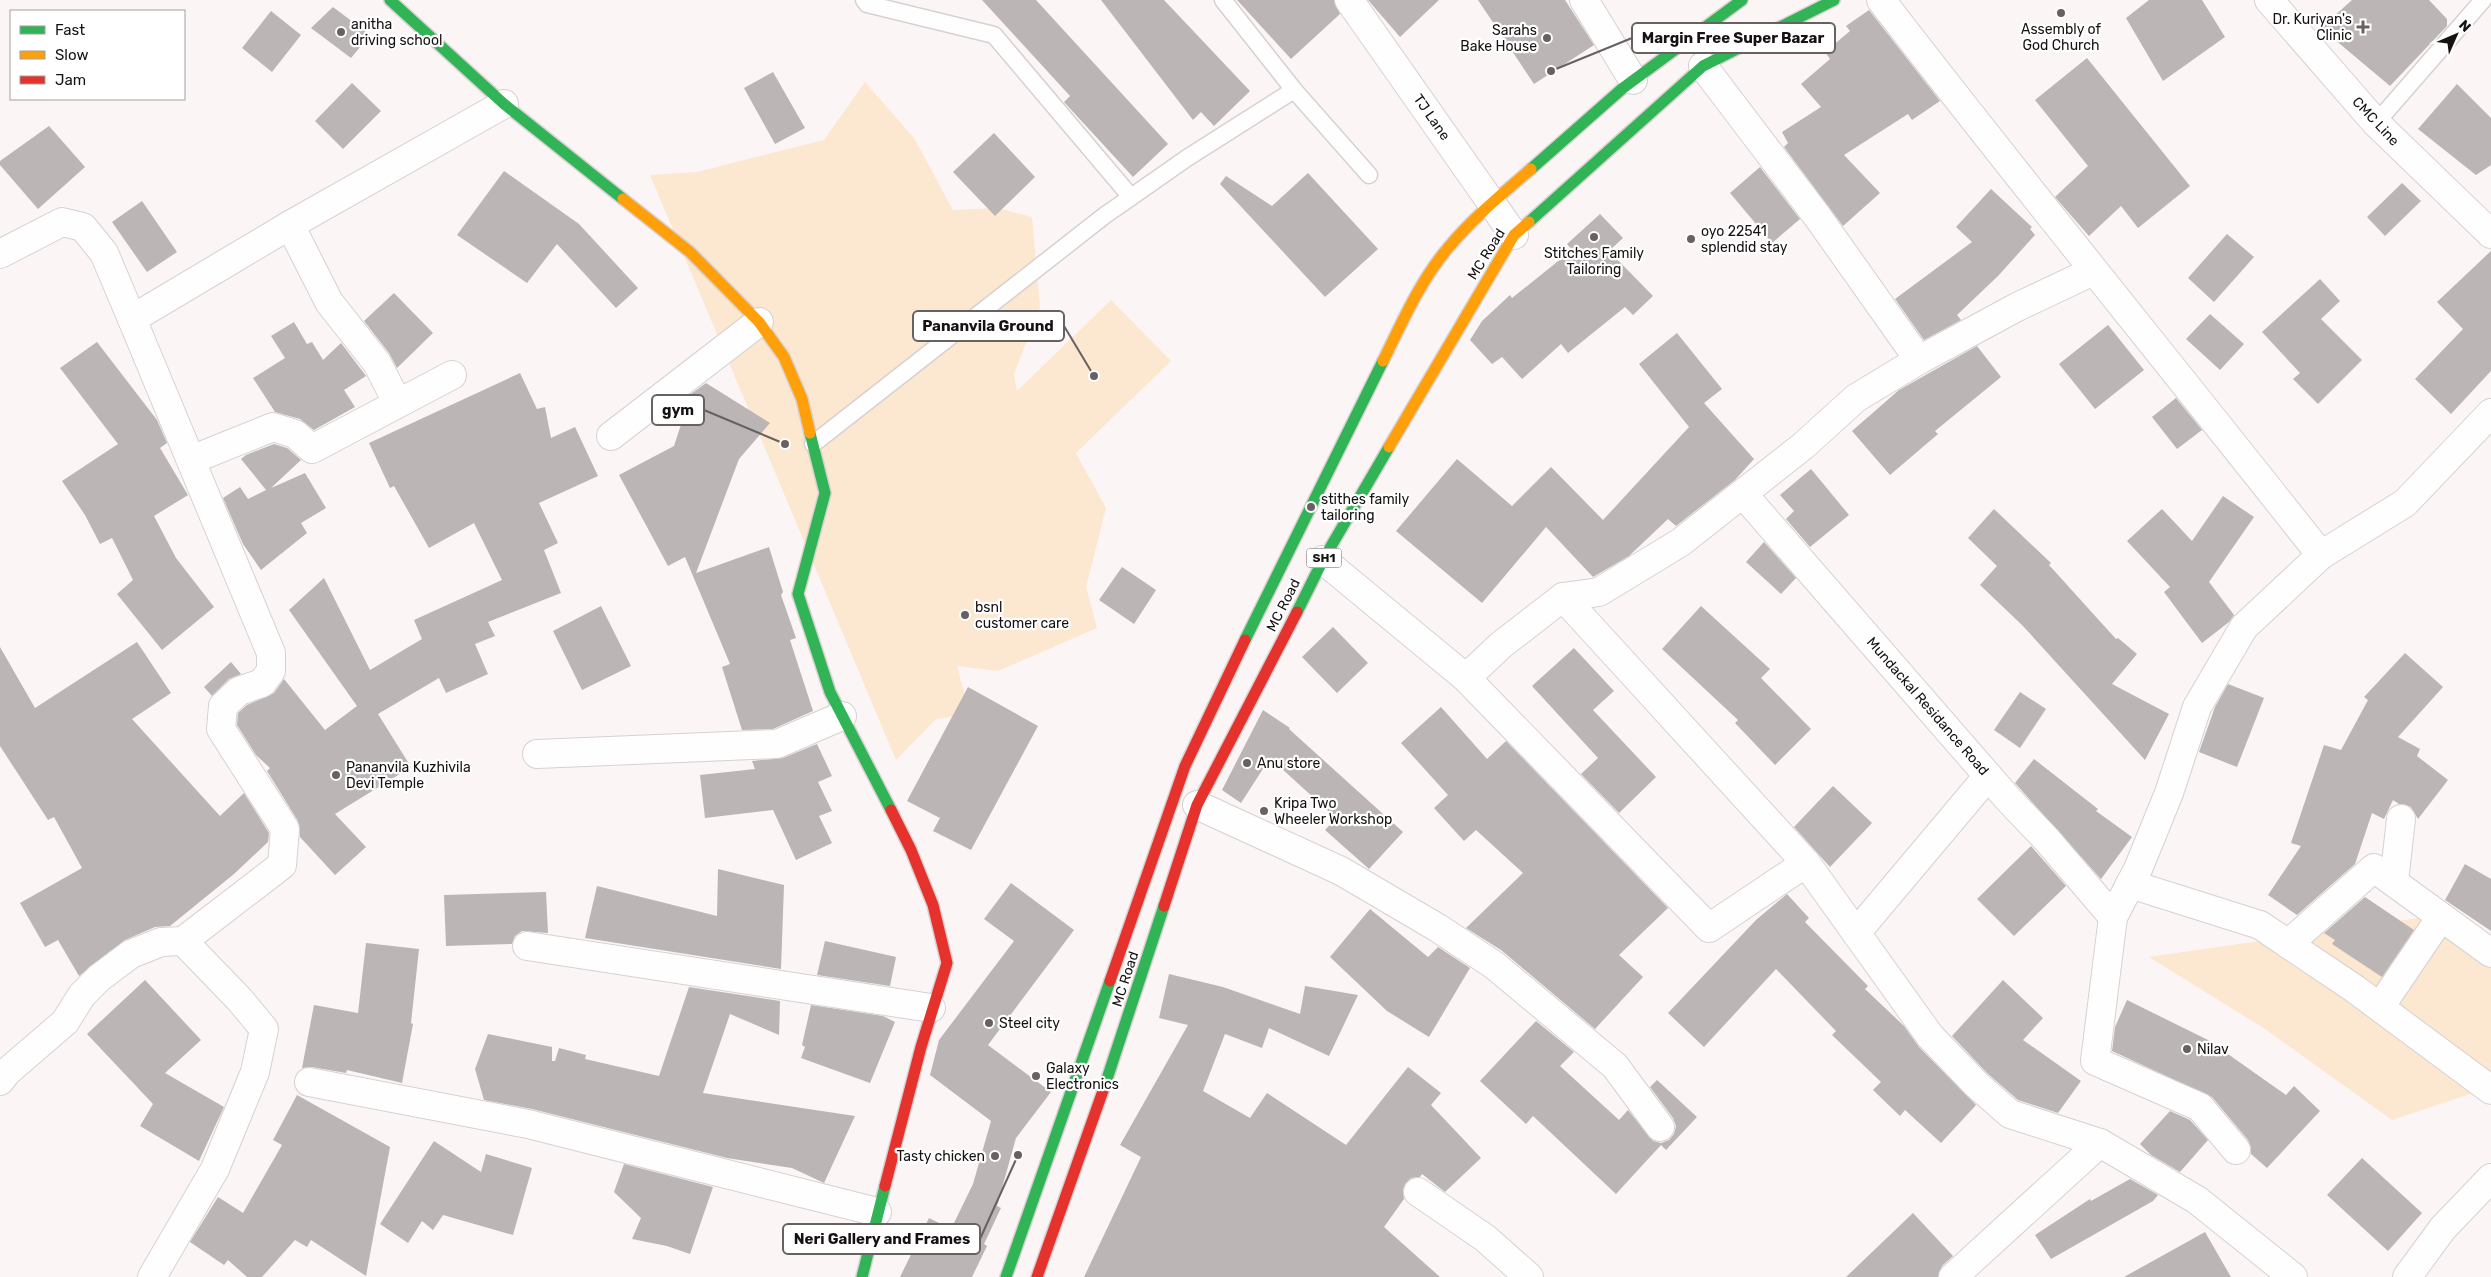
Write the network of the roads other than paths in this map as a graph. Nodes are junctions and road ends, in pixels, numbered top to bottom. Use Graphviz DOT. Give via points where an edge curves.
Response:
graph roads {
  1 [pos="390,0"];
  2 [pos="864,0"];
  3 [pos="1223,0"];
  4 [pos="1349,0"];
  5 [pos="1584,0"];
  6 [pos="1834,0"];
  7 [pos="1882,0"];
  8 [pos="2269,0"];
  9 [pos="2483,0"];
  10 [pos="1735,2"];
  11 [pos="1703,66"];
  12 [pos="1633,80"];
  13 [pos="1294,90"];
  14 [pos="504,104"];
  15 [pos="2376,123"];
  16 [pos="1369,175"];
  17 [pos="1131,197"];
  18 [pos="1492,202"];
  19 [pos="290,225"];
  20 [pos="2491,234"];
  21 [pos="1514,235"];
  22 [pos="0,254"];
  23 [pos="2092,271"];
  24 [pos="132,319"];
  25 [pos="759,322"];
  26 [pos="1919,360"];
  27 [pos="452,375"];
  28 [pos="397,402"];
  29 [pos="2491,413"];
  30 [pos="611,436"];
  31 [pos="813,444"];
  32 [pos="191,460"];
  33 [pos="1743,494"];
  34 [pos="2321,555"];
  35 [pos="1323,560"];
  36 [pos="1563,597"];
  37 [pos="1466,678"];
  38 [pos="842,716"];
  39 [pos="537,754"];
  40 [pos="1988,776"];
  41 [pos="1197,805"];
  42 [pos="2401,818"];
  43 [pos="1806,863"];
  44 [pos="2394,882"];
  45 [pos="2130,884"];
  46 [pos="2441,916"];
  47 [pos="2113,917"];
  48 [pos="1856,933"];
  49 [pos="184,941"];
  50 [pos="2288,944"];
  51 [pos="527,946"];
  52 [pos="2491,953"];
  53 [pos="2380,1007"];
  54 [pos="931,1008"];
  55 [pos="0,1081"];
  56 [pos="310,1082"];
  57 [pos="2491,1090"];
  58 [pos="1660,1127"];
  59 [pos="2100,1143"];
  60 [pos="2236,1150"];
  61 [pos="2491,1178"];
  62 [pos="1418,1192"];
  63 [pos="877,1212"];
  64 [pos="152,1277"];
  65 [pos="862,1277"];
  66 [pos="1006,1277"];
  67 [pos="1036,1277"];
  68 [pos="1529,1277"];
  69 [pos="1953,1277"];
  70 [pos="2293,1277"];
  71 [pos="2407,1277"];
  1 -- 14 [label="main road"];
  2 -- 17 [label="lane" via="867,4 994,35"];
  3 -- 13 [label="lane"];
  4 -- 18 [label="street, TJ Lane"];
  5 -- 12 [label="street"];
  6 -- 11 [label="main road, MC Road / SH1"];
  7 -- 23 [label="street"];
  8 -- 15 [label="street, CMC Line"];
  9 -- 15 [label="lane"];
  10 -- 12 [label="main road, MC Road / SH1"];
  11 -- 21 [label="main road, MC Road / SH1"];
  11 -- 26 [label="street" via="1817,216"];
  12 -- 18 [label="main road, MC Road / SH1"];
  13 -- 16 [label="lane"];
  13 -- 17 [label="lane"];
  14 -- 19 [label="street"];
  14 -- 25 [label="main road" via="690,252"];
  15 -- 20 [label="street, CMC Line"];
  17 -- 31 [label="lane"];
  18 -- 21 [label="street, TJ Lane"];
  18 -- 66 [label="main road, MC Road / SH1" via="1447,249 1415,297 1293,540 1185,766"];
  19 -- 24 [label="street"];
  19 -- 28 [label="street" via="329,302 376,363"];
  21 -- 35 [label="main road, MC Road / SH1"];
  22 -- 24 [label="street" via="62,222 83,227 104,252"];
  23 -- 26 [label="street"];
  23 -- 34 [label="street" via="2142,327"];
  24 -- 32 [label="street"];
  25 -- 30 [label="street"];
  25 -- 31 [label="main road" via="784,357 802,400"];
  26 -- 33 [label="street" via="1856,398"];
  27 -- 28 [label="street"];
  28 -- 32 [label="street" via="312,449 295,434 273,426"];
  29 -- 34 [label="street" via="2405,503"];
  31 -- 38 [label="main road" via="825,493 798,594 830,692"];
  32 -- 49 [label="street" via="271,653 271,671 262,682 238,691 223,706 221,729 285,829 282,865"];
  33 -- 36 [label="street" via="1681,542 1599,592"];
  33 -- 40 [label="street, Mundackal Residance Road"];
  34 -- 45 [label="street" via="2244,627 2197,707 2169,793"];
  35 -- 37 [label="street"];
  35 -- 41 [label="main road, MC Road / SH1"];
  36 -- 37 [label="street" via="1501,645"];
  36 -- 43 [label="street"];
  37 -- 43 [label="street" via="1709,928"];
  38 -- 39 [label="street" via="777,744"];
  38 -- 54 [label="main road" via="911,850 933,905 947,963"];
  40 -- 47 [label="street, Mundackal Residance Road"];
  40 -- 48 [label="street"];
  41 -- 58 [label="street" via="1341,871 1494,965 1615,1066"];
  41 -- 67 [label="main road, MC Road / SH1" via="1086,1145"];
  42 -- 44 [label="street"];
  43 -- 48 [label="street"];
  44 -- 46 [label="street"];
  44 -- 50 [label="street" via="2374,868"];
  45 -- 47 [label="street"];
  45 -- 50 [label="street" via="2260,925"];
  46 -- 52 [label="street"];
  46 -- 53 [label="street"];
  47 -- 60 [label="street" via="2095,1061 2200,1107"];
  48 -- 59 [label="street" via="1930,1036 2010,1114"];
  49 -- 55 [label="street" via="161,942 130,954 82,995 65,1022"];
  49 -- 64 [label="street" via="264,1029 255,1072 215,1170"];
  50 -- 53 [label="street"];
  51 -- 54 [label="street"];
  53 -- 57 [label="street"];
  54 -- 63 [label="main road"];
  56 -- 63 [label="street" via="528,1124"];
  59 -- 69 [label="street"];
  59 -- 70 [label="street" via="2197,1200"];
  61 -- 71 [label="street" via="2443,1228"];
  62 -- 68 [label="street" via="1485,1238"];
  63 -- 65 [label="main road"];
}
